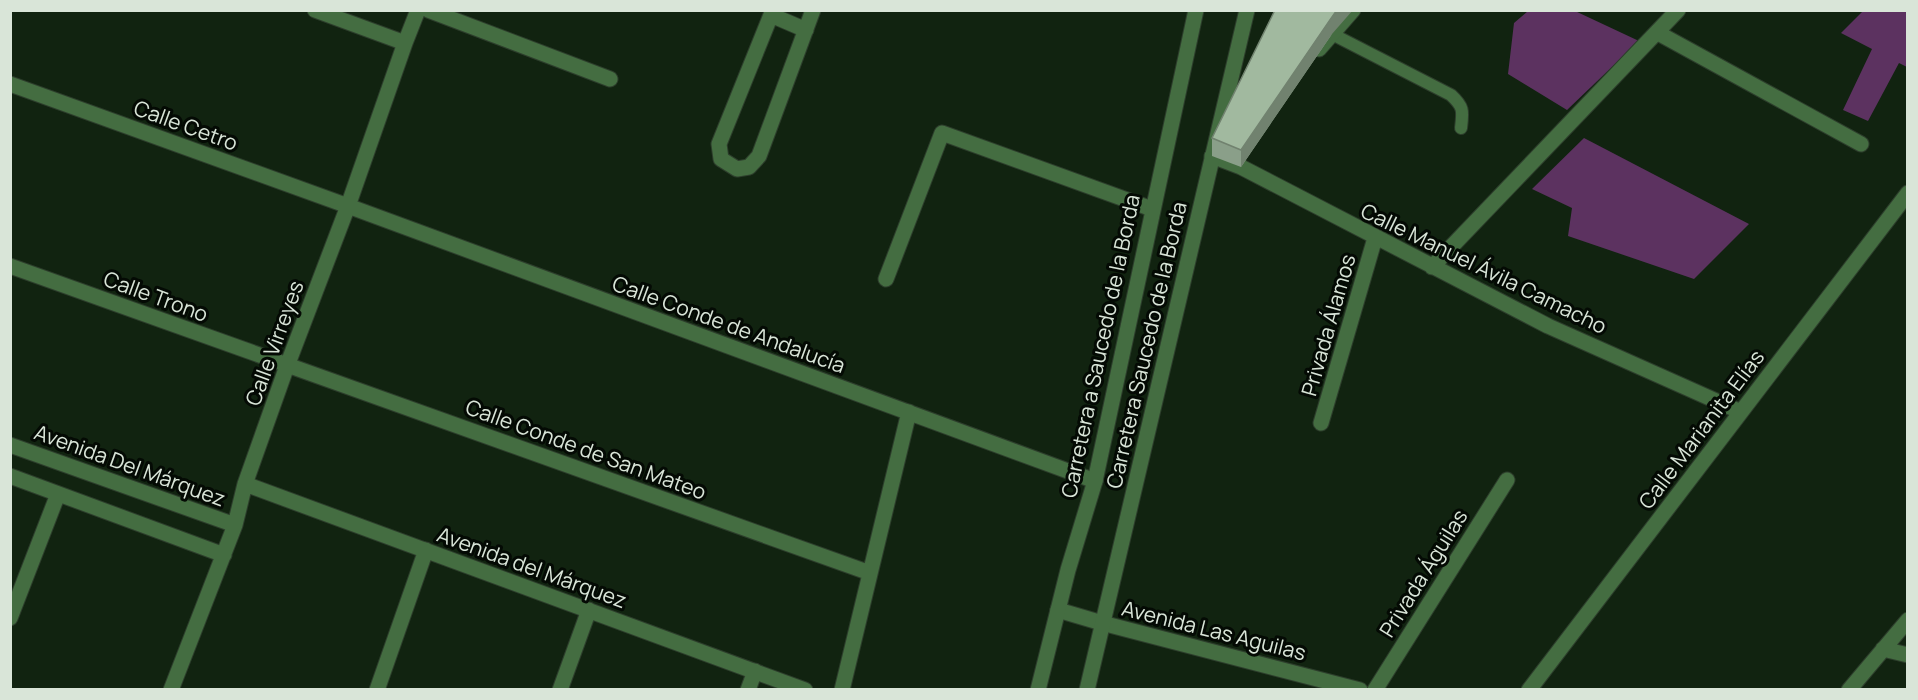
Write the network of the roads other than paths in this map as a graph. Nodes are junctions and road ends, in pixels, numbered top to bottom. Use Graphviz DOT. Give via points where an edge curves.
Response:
graph roads {
  1 [pos="315,10"];
  2 [pos="418,10"];
  3 [pos="428,10"];
  4 [pos="813,10"];
  5 [pos="1196,10"];
  6 [pos="1247,10"];
  7 [pos="1353,10"];
  8 [pos="1678,10"];
  9 [pos="772,13"];
  10 [pos="806,30"];
  11 [pos="1658,33"];
  12 [pos="1332,34"];
  13 [pos="405,43"];
  14 [pos="1309,60"];
  15 [pos="610,79"];
  16 [pos="10,84"];
  17 [pos="1461,128"];
  18 [pos="1861,144"];
  19 [pos="1212,156"];
  20 [pos="1908,193"];
  21 [pos="348,206"];
  22 [pos="1152,209"];
  23 [pos="1375,238"];
  24 [pos="10,266"];
  25 [pos="1432,267"];
  26 [pos="886,279"];
  27 [pos="287,366"];
  28 [pos="909,412"];
  29 [pos="1741,412"];
  30 [pos="1322,423"];
  31 [pos="10,445"];
  32 [pos="10,476"];
  33 [pos="1507,480"];
  34 [pos="1095,481"];
  35 [pos="245,484"];
  36 [pos="58,494"];
  37 [pos="235,525"];
  38 [pos="426,550"];
  39 [pos="224,555"];
  40 [pos="870,573"];
  41 [pos="589,610"];
  42 [pos="1058,610"];
  43 [pos="10,618"];
  44 [pos="1908,620"];
  45 [pos="1102,623"];
  46 [pos="1883,649"];
  47 [pos="1908,655"];
  48 [pos="755,672"];
  49 [pos="171,690"];
  50 [pos="377,690"];
  51 [pos="560,690"];
  52 [pos="748,690"];
  53 [pos="805,690"];
  54 [pos="842,690"];
  55 [pos="1038,690"];
  56 [pos="1087,690"];
  57 [pos="1360,690"];
  58 [pos="1375,690"];
  59 [pos="1528,690"];
  60 [pos="1849,690"];
  1 -- 13 [label="street"];
  2 -- 13 [label="street, Calle Virreyes"];
  3 -- 15 [label="street"];
  4 -- 10 [label="street"];
  5 -- 22 [label="street, Carretera a Saucedo de la Borda"];
  6 -- 19 [label="street, Carretera Saucedo de la Borda"];
  7 -- 12 [label="street"];
  8 -- 11 [label="street"];
  9 -- 10 [label="street"];
  9 -- 10 [label="street" via="719,144 721,159 737,169 749,167 759,156"];
  11 -- 18 [label="street"];
  11 -- 25 [label="street"];
  12 -- 14 [label="street"];
  12 -- 17 [label="lane" via="1451,95 1463,110"];
  13 -- 21 [label="street, Calle Virreyes"];
  16 -- 21 [label="street, Calle Cetro"];
  19 -- 23 [label="street, Calle Manuel Ávila Camacho" via="1245,162"];
  19 -- 45 [label="street, Carretera Saucedo de la Borda"];
  20 -- 29 [label="street, Calle Marianita Elías"];
  21 -- 27 [label="street, Calle Virreyes"];
  21 -- 28 [label="street, Calle Conde de Andalucía"];
  22 -- 26 [label="street" via="942,133"];
  22 -- 34 [label="street, Carretera a Saucedo de la Borda"];
  23 -- 25 [label="street, Calle Manuel Ávila Camacho"];
  23 -- 30 [label="street, Privada Álamos"];
  24 -- 27 [label="street, Calle Trono"];
  25 -- 29 [label="street, Calle Manuel Ávila Camacho" via="1548,326"];
  27 -- 35 [label="street, Calle Virreyes"];
  27 -- 40 [label="street, Calle Conde de San Mateo"];
  28 -- 34 [label="street, Calle Conde de Andalucía"];
  28 -- 40 [label="street"];
  29 -- 59 [label="street, Calle Marianita Elías"];
  31 -- 37 [label="street, Avenida Del Márquez"];
  32 -- 36 [label="street"];
  33 -- 58 [label="street, Privada Águilas"];
  34 -- 42 [label="street, Carretera a Saucedo de la Borda"];
  35 -- 37 [label="street, Calle Virreyes"];
  35 -- 38 [label="street, Avenida del Márquez"];
  36 -- 39 [label="street"];
  36 -- 43 [label="street"];
  37 -- 39 [label="street, Calle Virreyes"];
  38 -- 41 [label="street, Avenida del Márquez"];
  38 -- 50 [label="street"];
  39 -- 49 [label="street, Calle Virreyes"];
  40 -- 54 [label="street"];
  41 -- 48 [label="street, Avenida del Márquez"];
  41 -- 51 [label="street"];
  42 -- 45 [label="street, Avenida Las Aguilas"];
  42 -- 55 [label="street, Carretera a Saucedo de la Borda"];
  44 -- 46 [label="street"];
  45 -- 56 [label="street, Carretera Saucedo de la Borda"];
  45 -- 57 [label="street, Avenida Las Aguilas"];
  46 -- 47 [label="street"];
  46 -- 60 [label="street"];
  48 -- 52 [label="street"];
  48 -- 53 [label="street, Avenida del Márquez"];
}
